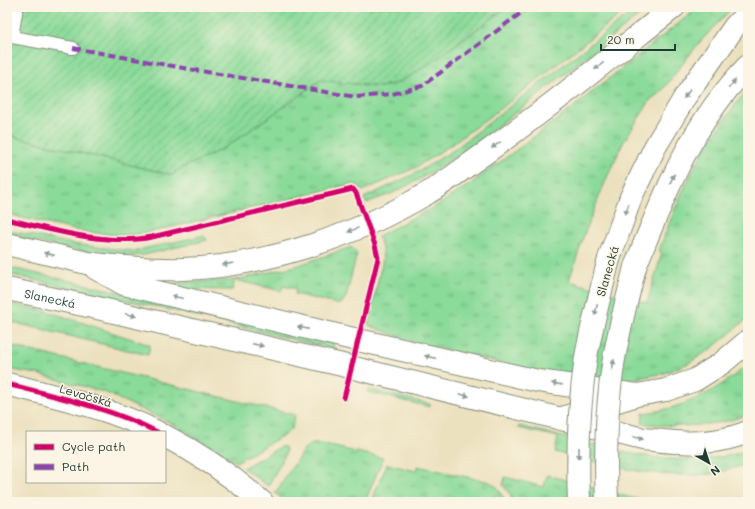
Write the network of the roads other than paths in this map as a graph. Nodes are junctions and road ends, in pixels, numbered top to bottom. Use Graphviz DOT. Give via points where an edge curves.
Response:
graph roads {
  1 [pos="17,7"];
  2 [pos="674,7"];
  3 [pos="748,13"];
  4 [pos="748,33"];
  5 [pos="10,36"];
  6 [pos="73,48"];
  7 [pos="710,62"];
  8 [pos="748,66"];
  9 [pos="7,244"];
  10 [pos="87,263"];
  11 [pos="7,289"];
  12 [pos="748,341"];
  13 [pos="7,384"];
  14 [pos="637,395"];
  15 [pos="559,419"];
  16 [pos="155,431"];
  17 [pos="748,432"];
  18 [pos="166,436"];
  19 [pos="262,502"];
  20 [pos="579,502"];
  21 [pos="607,502"];
  1 -- 5 [label="lane"];
  2 -- 10 [label="main road, one-way" via="519,129 427,194 360,227 294,251 213,267 157,269"];
  3 -- 7 [label="main road, Slanecká" via="735,26"];
  4 -- 7 [label="main road"];
  5 -- 6 [label="lane"];
  7 -- 20 [label="main road, Slanecká, one-way, bridge" via="655,147 632,197 609,259 586,357 580,419"];
  21 -- 8 [label="main road, one-way, bridge" via="605,474 613,366 635,267 686,150 703,121"];
  10 -- 9 [label="main road, one-way"];
  14 -- 10 [label="main road, one-way" via="538,381 234,311 124,284"];
  11 -- 15 [label="main road, Slanecká, one-way" via="345,366"];
  12 -- 14 [label="main road" via="722,363 695,380 666,390"];
  13 -- 16 [label="main road, Levočská" via="114,413"];
  14 -- 15 [label="main road"];
  15 -- 17 [label="main road, Slanecká, one-way" via="643,439 668,442 723,439"];
  18 -- 19 [label="main road" via="226,472"];
}
